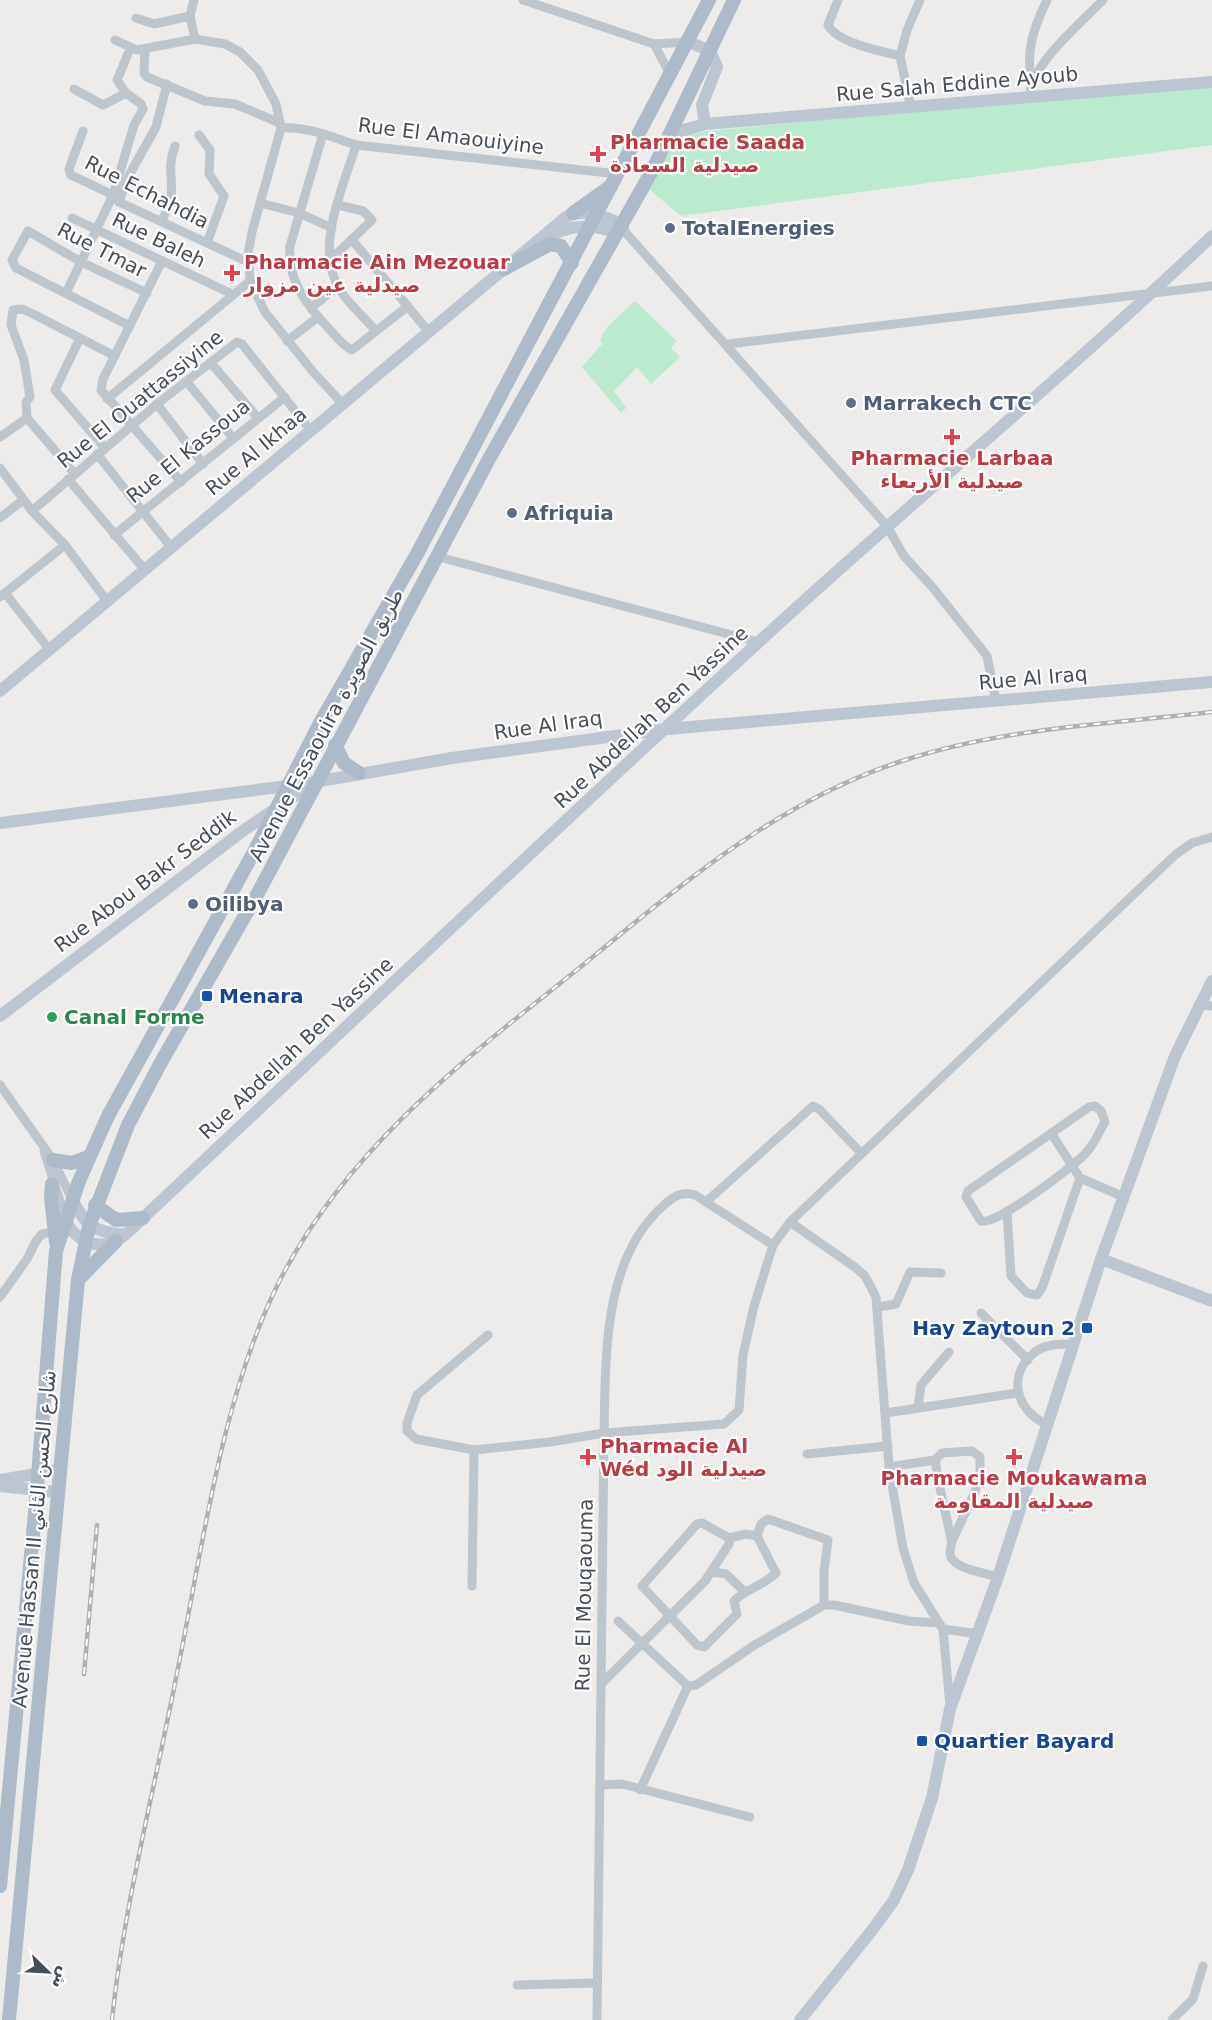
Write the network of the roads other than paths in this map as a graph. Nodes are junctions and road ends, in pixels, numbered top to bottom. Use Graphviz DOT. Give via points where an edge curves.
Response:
graph roads {
  1 [pos="194,0"];
  2 [pos="523,0"];
  3 [pos="709,0"];
  4 [pos="734,0"];
  5 [pos="838,0"];
  6 [pos="921,0"];
  7 [pos="1047,0"];
  8 [pos="1103,0"];
  9 [pos="190,15"];
  10 [pos="136,18"];
  11 [pos="195,39"];
  12 [pos="115,40"];
  13 [pos="689,42"];
  14 [pos="654,44"];
  15 [pos="130,49"];
  16 [pos="145,49"];
  17 [pos="710,51"];
  18 [pos="900,56"];
  19 [pos="671,76"];
  20 [pos="1031,80"];
  21 [pos="1212,82"];
  22 [pos="167,84"];
  23 [pos="74,89"];
  24 [pos="126,93"];
  25 [pos="1030,96"];
  26 [pos="911,108"];
  27 [pos="142,112"];
  28 [pos="159,112"];
  29 [pos="705,124"];
  30 [pos="280,126"];
  31 [pos="83,131"];
  32 [pos="323,134"];
  33 [pos="670,134"];
  34 [pos="199,135"];
  35 [pos="356,145"];
  36 [pos="175,146"];
  37 [pos="615,179"];
  38 [pos="116,199"];
  39 [pos="260,203"];
  40 [pos="338,205"];
  41 [pos="299,213"];
  42 [pos="573,213"];
  43 [pos="72,218"];
  44 [pos="162,221"];
  45 [pos="594,221"];
  46 [pos="332,228"];
  47 [pos="95,229"];
  48 [pos="622,230"];
  49 [pos="1212,236"];
  50 [pos="352,241"];
  51 [pos="537,242"];
  52 [pos="207,243"];
  53 [pos="162,261"];
  54 [pos="81,262"];
  55 [pos="248,262"];
  56 [pos="328,262"];
  57 [pos="572,263"];
  58 [pos="504,269"];
  59 [pos="250,281"];
  60 [pos="338,286"];
  61 [pos="1212,286"];
  62 [pos="1153,292"];
  63 [pos="66,293"];
  64 [pos="147,293"];
  65 [pos="232,294"];
  66 [pos="408,306"];
  67 [pos="311,308"];
  68 [pos="318,317"];
  69 [pos="130,326"];
  70 [pos="376,331"];
  71 [pos="429,332"];
  72 [pos="80,338"];
  73 [pos="287,341"];
  74 [pos="728,344"];
  75 [pos="115,356"];
  76 [pos="211,363"];
  77 [pos="187,382"];
  78 [pos="285,397"];
  79 [pos="107,399"];
  80 [pos="157,404"];
  81 [pos="343,404"];
  82 [pos="27,418"];
  83 [pos="258,418"];
  84 [pos="132,427"];
  85 [pos="311,431"];
  86 [pos="0,437"];
  87 [pos="233,438"];
  88 [pos="105,448"];
  89 [pos="97,454"];
  90 [pos="203,464"];
  91 [pos="0,468"];
  92 [pos="71,476"];
  93 [pos="181,482"];
  94 [pos="23,500"];
  95 [pos="32,511"];
  96 [pos="141,511"];
  97 [pos="0,518"];
  98 [pos="886,526"];
  99 [pos="114,535"];
  100 [pos="65,545"];
  101 [pos="171,547"];
  102 [pos="440,557"];
  103 [pos="145,570"];
  104 [pos="2,595"];
  105 [pos="107,601"];
  106 [pos="758,642"];
  107 [pos="49,648"];
  108 [pos="1212,682"];
  109 [pos="0,691"];
  110 [pos="996,701"];
  111 [pos="667,729"];
  112 [pos="335,745"];
  113 [pos="359,773"];
  114 [pos="317,781"];
  115 [pos="288,785"];
  116 [pos="278,807"];
  117 [pos="0,823"];
  118 [pos="1212,837"];
  119 [pos="1212,981"];
  120 [pos="1198,1005"];
  121 [pos="1212,1006"];
  122 [pos="0,1016"];
  123 [pos="0,1085"];
  124 [pos="1051,1133"];
  125 [pos="43,1148"];
  126 [pos="861,1153"];
  127 [pos="88,1157"];
  128 [pos="53,1160"];
  129 [pos="1072,1165"];
  130 [pos="1080,1178"];
  131 [pos="52,1184"];
  132 [pos="1124,1197"];
  133 [pos="72,1199"];
  134 [pos="706,1202"];
  135 [pos="95,1205"];
  136 [pos="1007,1211"];
  137 [pos="143,1218"];
  138 [pos="66,1221"];
  139 [pos="790,1222"];
  140 [pos="88,1226"];
  141 [pos="56,1231"];
  142 [pos="120,1238"];
  143 [pos="84,1242"];
  144 [pos="772,1245"];
  145 [pos="56,1251"];
  146 [pos="1101,1259"];
  147 [pos="941,1274"];
  148 [pos="78,1280"];
  149 [pos="0,1297"];
  150 [pos="1212,1301"];
  151 [pos="878,1307"];
  152 [pos="981,1313"];
  153 [pos="488,1335"];
  154 [pos="1072,1344"];
  155 [pos="949,1352"];
  156 [pos="1028,1360"];
  157 [pos="1017,1393"];
  158 [pos="918,1408"];
  159 [pos="886,1413"];
  160 [pos="1046,1424"];
  161 [pos="604,1433"];
  162 [pos="888,1446"];
  163 [pos="474,1450"];
  164 [pos="807,1454"];
  165 [pos="936,1461"];
  166 [pos="889,1467"];
  167 [pos="59,1470"];
  168 [pos="39,1472"];
  169 [pos="0,1480"];
  170 [pos="0,1486"];
  171 [pos="37,1490"];
  172 [pos="57,1492"];
  173 [pos="757,1536"];
  174 [pos="729,1538"];
  175 [pos="952,1541"];
  176 [pos="711,1572"];
  177 [pos="998,1576"];
  178 [pos="472,1586"];
  179 [pos="745,1592"];
  180 [pos="824,1605"];
  181 [pos="670,1616"];
  182 [pos="618,1621"];
  183 [pos="941,1626"];
  184 [pos="979,1634"];
  185 [pos="641,1644"];
  186 [pos="601,1684"];
  187 [pos="688,1686"];
  188 [pos="950,1710"];
  189 [pos="600,1785"];
  190 [pos="640,1790"];
  191 [pos="750,1817"];
  192 [pos="0,1886"];
  193 [pos="1203,1966"];
  194 [pos="597,1983"];
  195 [pos="517,1984"];
  196 [pos="9,2020"];
  197 [pos="597,2020"];
  198 [pos="800,2020"];
  199 [pos="1172,2020"];
  1 -- 9 [label="street"];
  2 -- 14 [label="street"];
  3 -- 13 [label="main road, Avenue Essaouira طريق الصويرة"];
  4 -- 17 [label="main road, Avenue Essaouira طريق الصويرة"];
  5 -- 18 [label="street" via="828,25 834,32 864,47"];
  6 -- 18 [label="street"];
  7 -- 20 [label="street" via="1029,48"];
  8 -- 20 [label="street"];
  9 -- 10 [label="street" via="154,24"];
  9 -- 11 [label="street"];
  11 -- 16 [label="street"];
  11 -- 30 [label="street" via="227,44 253,63 276,104"];
  12 -- 15 [label="street"];
  13 -- 14 [label="street"];
  13 -- 17 [label="street"];
  13 -- 19 [label="main road, Avenue Essaouira طريق الصويرة"];
  14 -- 19 [label="street"];
  15 -- 16 [label="street"];
  15 -- 24 [label="street" via="117,78"];
  16 -- 22 [label="street, Rue El Amaouiyine" via="144,75"];
  17 -- 29 [label="street" via="717,70 702,105"];
  17 -- 33 [label="main road, Avenue Essaouira طريق الصويرة"];
  18 -- 26 [label="street"];
  19 -- 37 [label="main road, Avenue Essaouira طريق الصويرة"];
  20 -- 25 [label="street"];
  21 -- 25 [label="street, Rue Salah Eddine Ayoub"];
  22 -- 28 [label="street"];
  22 -- 30 [label="street, Rue El Amaouiyine" via="205,101 235,104"];
  23 -- 24 [label="street" via="103,105"];
  24 -- 27 [label="street" via="141,104"];
  25 -- 26 [label="street, Rue Salah Eddine Ayoub"];
  26 -- 29 [label="street, Rue Salah Eddine Ayoub"];
  27 -- 28 [label="street"];
  27 -- 38 [label="street" via="134,125"];
  28 -- 38 [label="street" via="153,135"];
  29 -- 33 [label="street, Rue Salah Eddine Ayoub"];
  30 -- 32 [label="street, Rue El Amaouiyine"];
  30 -- 39 [label="street"];
  31 -- 38 [label="street, Rue Echahdia" via="69,172"];
  32 -- 35 [label="street, Rue El Amaouiyine"];
  32 -- 41 [label="street"];
  33 -- 48 [label="main road, Avenue Essaouira طريق الصويرة"];
  34 -- 52 [label="street" via="210,150 209,174 224,196"];
  35 -- 37 [label="street, Rue El Amaouiyine"];
  35 -- 40 [label="street"];
  36 -- 44 [label="street" via="170,165 173,197"];
  37 -- 42 [label="main road"];
  37 -- 45 [label="main road, Avenue Essaouira طريق الصويرة"];
  38 -- 44 [label="street, Rue Echahdia"];
  38 -- 47 [label="street"];
  39 -- 41 [label="street"];
  39 -- 55 [label="street"];
  40 -- 46 [label="street"];
  40 -- 50 [label="street" via="363,211 372,218"];
  41 -- 46 [label="street"];
  41 -- 67 [label="street" via="289,262 300,292"];
  42 -- 45 [label="street"];
  42 -- 51 [label="street, Rue Al Ikhaa"];
  43 -- 47 [label="street, Rue Baleh"];
  44 -- 52 [label="street, Rue Echahdia"];
  45 -- 48 [label="street, Rue Al Ikhaa"];
  45 -- 51 [label="street, Rue Al Ikhaa"];
  45 -- 57 [label="main road, Avenue Essaouira طريق الصويرة"];
  46 -- 56 [label="street"];
  47 -- 53 [label="street, Rue Baleh"];
  47 -- 54 [label="street"];
  48 -- 74 [label="street"];
  48 -- 102 [label="main road, Avenue Essaouira طريق الصويرة" via="489,459"];
  49 -- 62 [label="street, Rue Abdellah Ben Yassine"];
  50 -- 56 [label="street"];
  50 -- 66 [label="street"];
  51 -- 58 [label="street, Rue Al Ikhaa"];
  52 -- 55 [label="street, Rue Echahdia"];
  53 -- 64 [label="street"];
  53 -- 65 [label="street, Rue Baleh"];
  54 -- 63 [label="street"];
  54 -- 63 [label="street, Rue Tmar" via="28,231 12,263"];
  54 -- 64 [label="street, Rue Tmar"];
  55 -- 59 [label="street"];
  56 -- 60 [label="street"];
  57 -- 58 [label="main road" via="561,246 550,244"];
  57 -- 115 [label="main road, Avenue Essaouira طريق الصويرة"];
  58 -- 71 [label="street, Rue Al Ikhaa"];
  59 -- 65 [label="street"];
  59 -- 73 [label="street" via="263,308"];
  60 -- 67 [label="street"];
  60 -- 70 [label="street"];
  61 -- 62 [label="street"];
  62 -- 74 [label="street"];
  62 -- 98 [label="street, Rue Abdellah Ben Yassine"];
  63 -- 69 [label="street"];
  64 -- 69 [label="street"];
  65 -- 79 [label="street"];
  66 -- 70 [label="street"];
  66 -- 71 [label="street"];
  67 -- 68 [label="street"];
  68 -- 70 [label="street" via="350,350"];
  68 -- 73 [label="street"];
  69 -- 75 [label="street"];
  71 -- 81 [label="street, Rue Al Ikhaa"];
  72 -- 75 [label="street"];
  72 -- 82 [label="street" via="27,311 14,310 10,325 24,360 30,397 26,402"];
  72 -- 88 [label="street" via="55,390"];
  73 -- 81 [label="street"];
  74 -- 98 [label="street"];
  75 -- 79 [label="street" via="101,387"];
  76 -- 77 [label="street, Rue El Ouattassiyine"];
  76 -- 78 [label="street, Rue El Ouattassiyine" via="239,342"];
  76 -- 83 [label="street"];
  77 -- 80 [label="street, Rue El Ouattassiyine"];
  77 -- 87 [label="street"];
  78 -- 83 [label="street, Rue El Kassoua"];
  78 -- 85 [label="street, Rue El Ouattassiyine"];
  79 -- 84 [label="street"];
  80 -- 84 [label="street, Rue El Ouattassiyine"];
  80 -- 90 [label="street"];
  81 -- 85 [label="street, Rue Al Ikhaa"];
  82 -- 86 [label="street"];
  82 -- 92 [label="street"];
  83 -- 87 [label="street, Rue El Kassoua"];
  84 -- 88 [label="street, Rue El Ouattassiyine"];
  84 -- 93 [label="street"];
  85 -- 101 [label="street, Rue Al Ikhaa"];
  87 -- 90 [label="street, Rue El Kassoua"];
  88 -- 89 [label="street, Rue El Ouattassiyine"];
  89 -- 92 [label="street, Rue El Ouattassiyine"];
  89 -- 96 [label="street"];
  90 -- 93 [label="street, Rue El Kassoua"];
  91 -- 94 [label="street"];
  92 -- 95 [label="street, Rue El Ouattassiyine"];
  92 -- 99 [label="street"];
  93 -- 96 [label="street, Rue El Kassoua"];
  94 -- 95 [label="street"];
  94 -- 97 [label="street"];
  95 -- 100 [label="street"];
  96 -- 99 [label="street, Rue El Kassoua"];
  96 -- 101 [label="street"];
  98 -- 106 [label="street, Rue Abdellah Ben Yassine"];
  98 -- 110 [label="street" via="904,556 987,656"];
  99 -- 103 [label="street"];
  100 -- 104 [label="street"];
  100 -- 105 [label="street"];
  101 -- 103 [label="street, Rue Al Ikhaa"];
  102 -- 106 [label="street"];
  102 -- 112 [label="main road, Avenue Essaouira طريق الصويرة"];
  103 -- 105 [label="street, Rue Al Ikhaa"];
  104 -- 107 [label="street"];
  105 -- 107 [label="street, Rue Al Ikhaa"];
  106 -- 111 [label="street, Rue Abdellah Ben Yassine"];
  107 -- 109 [label="street, Rue Al Ikhaa"];
  108 -- 110 [label="street, Rue Al Iraq"];
  110 -- 111 [label="street, Rue Al Iraq"];
  111 -- 113 [label="street, Rue Al Iraq"];
  111 -- 137 [label="street, Rue Abdellah Ben Yassine"];
  112 -- 113 [label="main road" via="344,763"];
  112 -- 114 [label="main road, Avenue Essaouira طريق الصويرة"];
  113 -- 114 [label="street, Rue Al Iraq"];
  114 -- 115 [label="street, Rue Al Iraq"];
  114 -- 116 [label="street, Rue Abou Bakr Seddik"];
  114 -- 135 [label="main road, Avenue Essaouira طريق الصويرة" via="128,1125"];
  115 -- 116 [label="main road, Avenue Essaouira طريق الصويرة"];
  115 -- 117 [label="street, Rue Al Iraq"];
  116 -- 122 [label="street, Rue Abou Bakr Seddik"];
  116 -- 127 [label="main road, Avenue Essaouira طريق الصويرة"];
  118 -- 126 [label="street" via="1192,843 1175,855"];
  119 -- 120 [label="street"];
  120 -- 121 [label="street"];
  120 -- 132 [label="street" via="1162,1088"];
  123 -- 125 [label="street"];
  124 -- 129 [label="street"];
  124 -- 129 [label="street" via="1089,1107 1101,1111 1105,1122 1087,1152"];
  124 -- 136 [label="street" via="968,1191 966,1197 973,1211 984,1222"];
  125 -- 128 [label="street"];
  125 -- 131 [label="street"];
  126 -- 134 [label="street" via="813,1106"];
  126 -- 139 [label="street"];
  127 -- 128 [label="main road" via="72,1163"];
  127 -- 133 [label="main road, Avenue Essaouira طريق الصويرة"];
  128 -- 133 [label="street"];
  129 -- 130 [label="street"];
  129 -- 136 [label="street"];
  130 -- 132 [label="street"];
  130 -- 136 [label="street" via="1037,1295 1027,1293 1011,1276"];
  131 -- 138 [label="street"];
  131 -- 141 [label="main road"];
  132 -- 146 [label="street"];
  133 -- 138 [label="main road, Avenue Essaouira طريق الصويرة"];
  133 -- 140 [label="street"];
  134 -- 144 [label="street, Rue El Mouqaouma"];
  134 -- 161 [label="street, Rue El Mouqaouma" via="685,1192 675,1196 647,1220 623,1266 606,1360"];
  135 -- 137 [label="main road" via="116,1220"];
  135 -- 140 [label="main road, Avenue Essaouira طريق الصويرة"];
  137 -- 142 [label="street, Rue Abdellah Ben Yassine"];
  138 -- 143 [label="street"];
  138 -- 145 [label="main road, Avenue Hassan II شارع الحسن الثاني"];
  139 -- 144 [label="street"];
  139 -- 151 [label="street" via="865,1276"];
  140 -- 142 [label="street"];
  140 -- 143 [label="main road, Avenue Essaouira طريق الصويرة"];
  141 -- 145 [label="main road"];
  141 -- 149 [label="street" via="42,1234 36,1241"];
  142 -- 143 [label="street" via="94,1244"];
  142 -- 148 [label="main road"];
  143 -- 148 [label="main road, Avenue Hassan II شارع الحسن الثاني"];
  144 -- 161 [label="street" via="743,1355 739,1410 732,1419 724,1424"];
  145 -- 168 [label="main road, Avenue Hassan II شارع الحسن الثاني"];
  146 -- 150 [label="street"];
  146 -- 154 [label="street"];
  147 -- 151 [label="street" via="910,1272 896,1304"];
  148 -- 167 [label="main road, Avenue Hassan II شارع الحسن الثاني"];
  151 -- 159 [label="street"];
  152 -- 156 [label="street"];
  153 -- 163 [label="street" via="417,1395 406,1423 407,1431 416,1439"];
  154 -- 156 [label="street" via="1046,1347"];
  154 -- 160 [label="street"];
  155 -- 158 [label="street" via="921,1385"];
  156 -- 157 [label="street"];
  157 -- 158 [label="street"];
  157 -- 160 [label="street" via="1032,1417"];
  158 -- 159 [label="street"];
  159 -- 162 [label="street"];
  160 -- 177 [label="street"];
  161 -- 163 [label="street"];
  161 -- 186 [label="street, Rue El Mouqaouma"];
  162 -- 164 [label="street"];
  162 -- 166 [label="street"];
  163 -- 178 [label="street"];
  165 -- 166 [label="street"];
  165 -- 175 [label="street" via="946,1527"];
  165 -- 175 [label="street" via="942,1453 958,1450 972,1451 980,1457 975,1492"];
  166 -- 183 [label="street" via="908,1566"];
  167 -- 168 [label="street"];
  167 -- 172 [label="main road, Avenue Hassan II شارع الحسن الثاني"];
  168 -- 169 [label="street"];
  168 -- 171 [label="main road, Avenue Hassan II شارع الحسن الثاني"];
  170 -- 171 [label="street"];
  171 -- 172 [label="street"];
  171 -- 192 [label="main road, Avenue Hassan II شارع الحسن الثاني"];
  172 -- 196 [label="main road, Avenue Hassan II شارع الحسن الثاني"];
  173 -- 174 [label="street"];
  173 -- 179 [label="street" via="776,1573 756,1589"];
  173 -- 180 [label="street" via="761,1524 768,1519 828,1540"];
  174 -- 176 [label="street"];
  174 -- 181 [label="street" via="697,1524 642,1583"];
  175 -- 177 [label="street" via="949,1553 955,1562"];
  176 -- 179 [label="street" via="726,1574"];
  176 -- 181 [label="street"];
  177 -- 184 [label="street"];
  179 -- 181 [label="street" via="733,1603 737,1614 704,1647 697,1645"];
  180 -- 183 [label="street"];
  180 -- 187 [label="street" via="696,1685"];
  181 -- 185 [label="street"];
  182 -- 185 [label="street"];
  183 -- 184 [label="street"];
  183 -- 188 [label="street"];
  184 -- 188 [label="street"];
  185 -- 186 [label="street"];
  185 -- 187 [label="street"];
  186 -- 189 [label="street, Rue El Mouqaouma"];
  187 -- 190 [label="street"];
  188 -- 198 [label="street" via="932,1797 894,1900"];
  189 -- 190 [label="street" via="622,1784"];
  189 -- 194 [label="street, Rue El Mouqaouma"];
  190 -- 191 [label="street"];
  193 -- 199 [label="street" via="1193,1999"];
  194 -- 195 [label="street"];
  194 -- 197 [label="street, Rue El Mouqaouma"];
}
